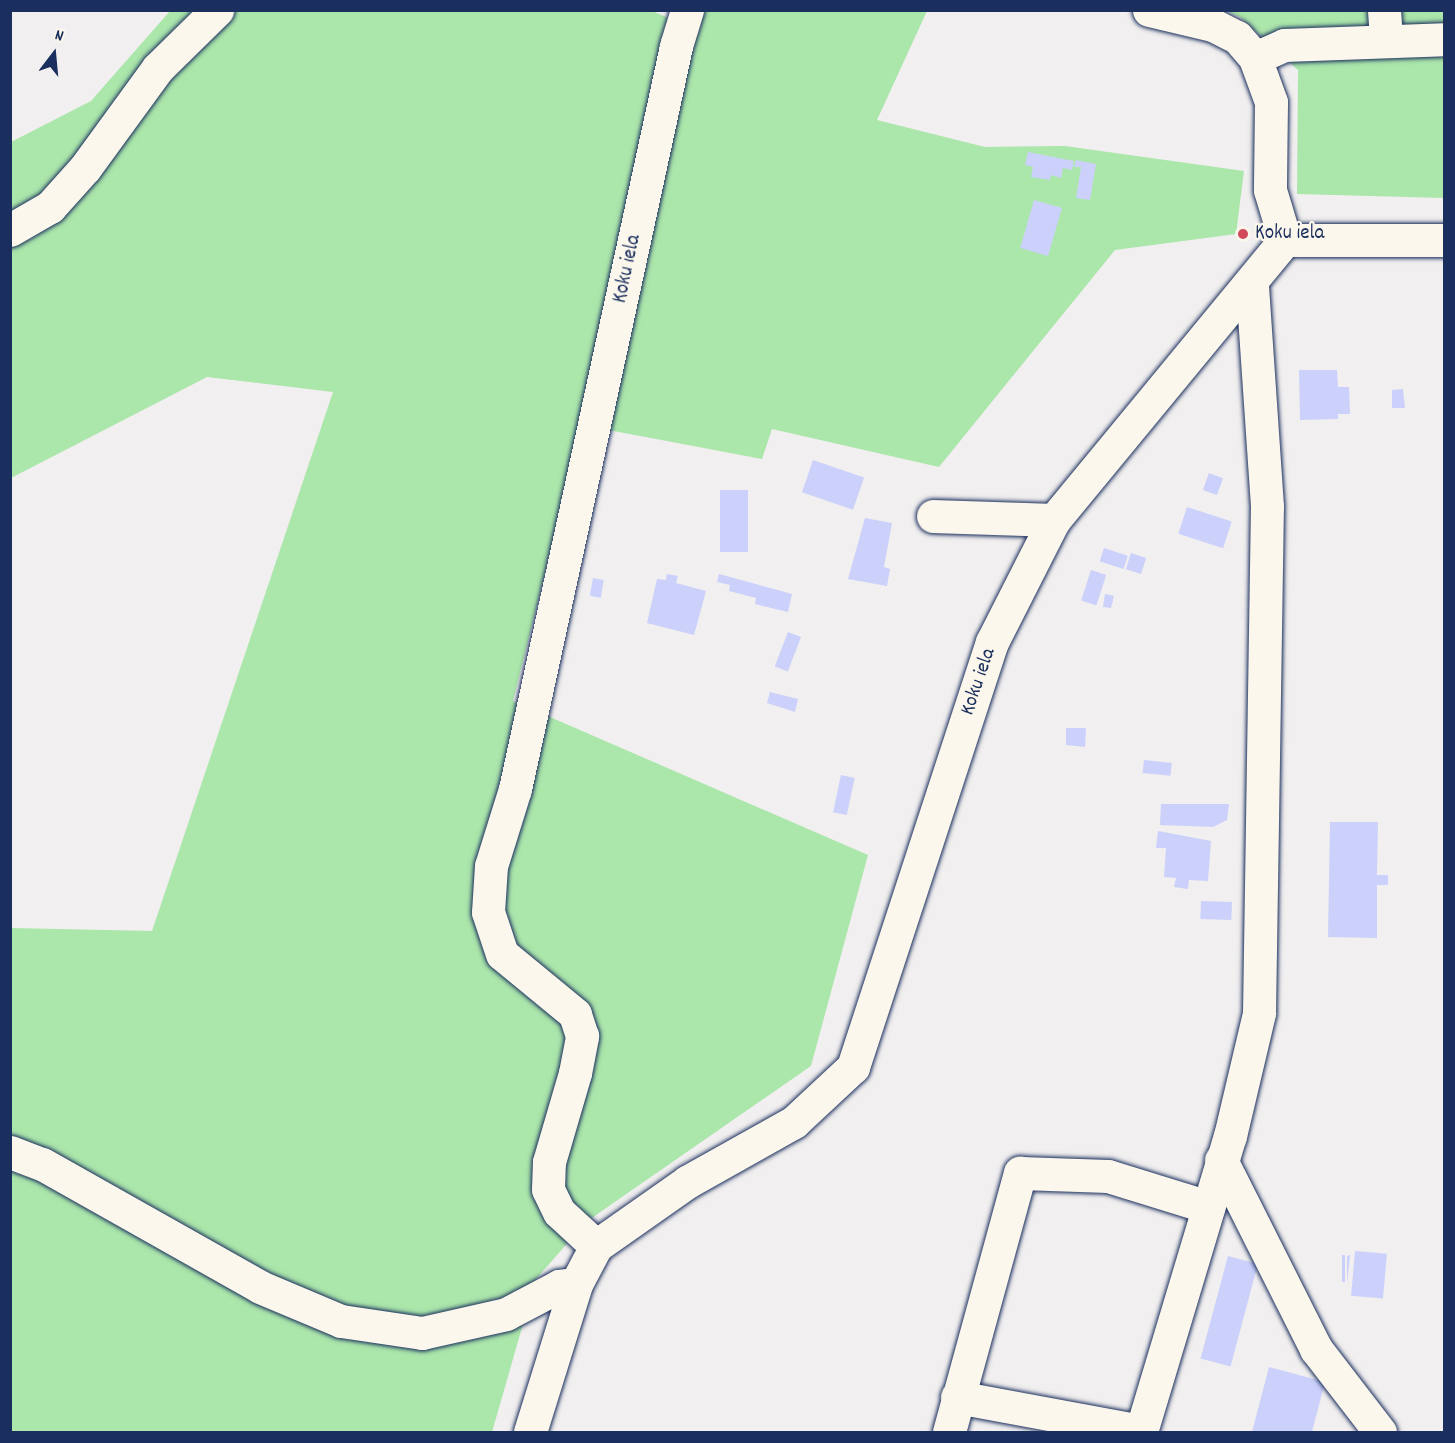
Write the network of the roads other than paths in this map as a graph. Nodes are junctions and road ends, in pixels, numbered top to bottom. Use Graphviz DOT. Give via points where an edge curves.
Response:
graph roads {
  1 [pos="217,10"];
  2 [pos="687,10"];
  3 [pos="1149,10"];
  4 [pos="1385,25"];
  5 [pos="1444,39"];
  6 [pos="1255,58"];
  7 [pos="10,230"];
  8 [pos="1285,240"];
  9 [pos="1444,240"];
  10 [pos="1252,284"];
  11 [pos="933,516"];
  12 [pos="1054,520"];
  13 [pos="10,1152"];
  14 [pos="1221,1161"];
  15 [pos="1208,1207"];
  16 [pos="597,1246"];
  17 [pos="576,1284"];
  18 [pos="957,1397"];
  19 [pos="530,1432"];
  20 [pos="949,1432"];
  21 [pos="1141,1432"];
  22 [pos="1380,1432"];
  1 -- 7 [label="street" via="158,68 85,168 50,207"];
  2 -- 16 [label="street, Koku iela" via="515,789 491,866 488,912 502,954 575,1014 582,1036 549,1162 549,1188 559,1212"];
  3 -- 6 [label="street" via="1213,25 1237,37"];
  4 -- 5 [label="street"];
  4 -- 6 [label="street" via="1284,45"];
  6 -- 8 [label="street" via="1271,102 1270,190"];
  8 -- 9 [label="street"];
  8 -- 10 [label="street, Koku iela"];
  10 -- 12 [label="street, Koku iela"];
  10 -- 14 [label="street" via="1267,506 1259,1013"];
  11 -- 12 [label="street"];
  12 -- 16 [label="street, Koku iela" via="992,642 852,1067 794,1122 687,1182"];
  13 -- 17 [label="street" via="42,1164 260,1287 341,1321 422,1333 506,1314 559,1286"];
  14 -- 15 [label="street"];
  14 -- 22 [label="street" via="1316,1349"];
  15 -- 18 [label="street" via="1108,1176 1020,1173"];
  15 -- 21 [label="street"];
  16 -- 17 [label="street"];
  17 -- 19 [label="street"];
  18 -- 20 [label="street"];
  18 -- 21 [label="street"];
}
